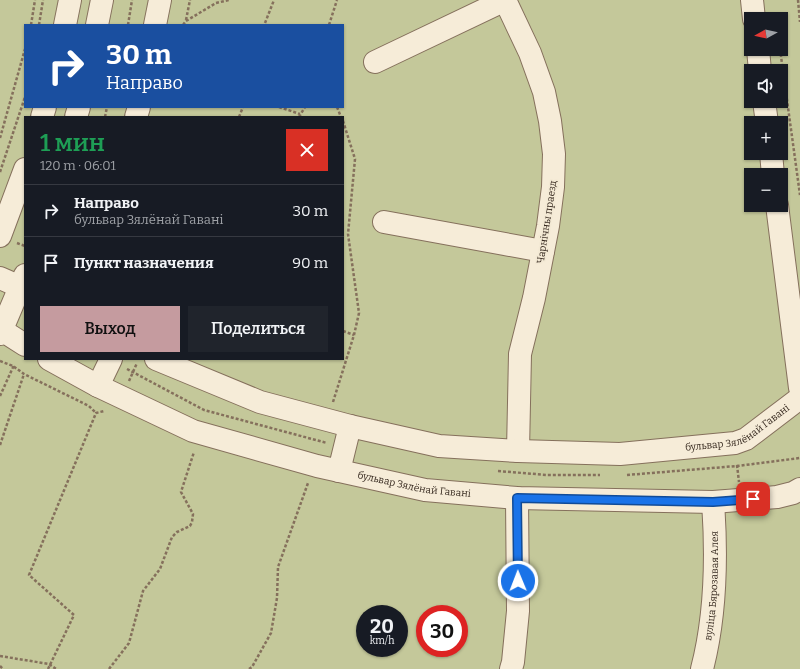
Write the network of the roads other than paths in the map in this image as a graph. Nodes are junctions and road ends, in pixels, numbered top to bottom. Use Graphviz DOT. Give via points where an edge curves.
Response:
graph roads {
  1 [pos="70,0"];
  2 [pos="102,0"];
  3 [pos="160,0"];
  4 [pos="505,0"];
  5 [pos="752,0"];
  6 [pos="753,12"];
  7 [pos="65,24"];
  8 [pos="97,24"];
  9 [pos="155,24"];
  10 [pos="375,62"];
  11 [pos="24,172"];
  12 [pos="778,212"];
  13 [pos="384,222"];
  14 [pos="0,236"];
  15 [pos="543,251"];
  16 [pos="0,278"];
  17 [pos="24,284"];
  18 [pos="1,331"];
  19 [pos="24,344"];
  20 [pos="51,360"];
  21 [pos="111,360"];
  22 [pos="158,360"];
  23 [pos="98,386"];
  24 [pos="800,388"];
  25 [pos="800,398"];
  26 [pos="350,426"];
  27 [pos="518,451"];
  28 [pos="339,471"];
  29 [pos="800,489"];
  30 [pos="517,498"];
  31 [pos="713,502"];
  32 [pos="511,669"];
  33 [pos="702,669"];
  1 -- 7 [label="street"];
  2 -- 8 [label="street"];
  3 -- 9 [label="street"];
  4 -- 10 [label="street"];
  4 -- 15 [label="street, Чарнічны праезд" via="530,53 544,92 550,121 554,187"];
  5 -- 6 [label="street"];
  11 -- 14 [label="street"];
  12 -- 24 [label="street"];
  13 -- 15 [label="street"];
  15 -- 27 [label="street, Чарнічны праезд" via="520,354"];
  16 -- 17 [label="street"];
  17 -- 18 [label="street"];
  18 -- 19 [label="street"];
  20 -- 23 [label="street, бульвар Зялёнай Гавані"];
  21 -- 23 [label="street"];
  22 -- 26 [label="street, бульвар Зялёнай Гавані" via="260,402"];
  23 -- 28 [label="street, бульвар Зялёнай Гавані" via="193,431"];
  25 -- 27 [label="street, бульвар Зялёнай Гавані" via="746,440 734,443 620,454"];
  26 -- 27 [label="street, бульвар Зялёнай Гавані" via="439,446"];
  26 -- 28 [label="street"];
  28 -- 30 [label="street, бульвар Зялёнай Гавані" via="425,490"];
  29 -- 31 [label="street, бульвар Зялёнай Гавані" via="777,497"];
  30 -- 31 [label="street, бульвар Зялёнай Гавані"];
  30 -- 32 [label="street" via="518,610"];
  31 -- 33 [label="street, вуліца Бярозавая Алея" via="715,582"];
}
